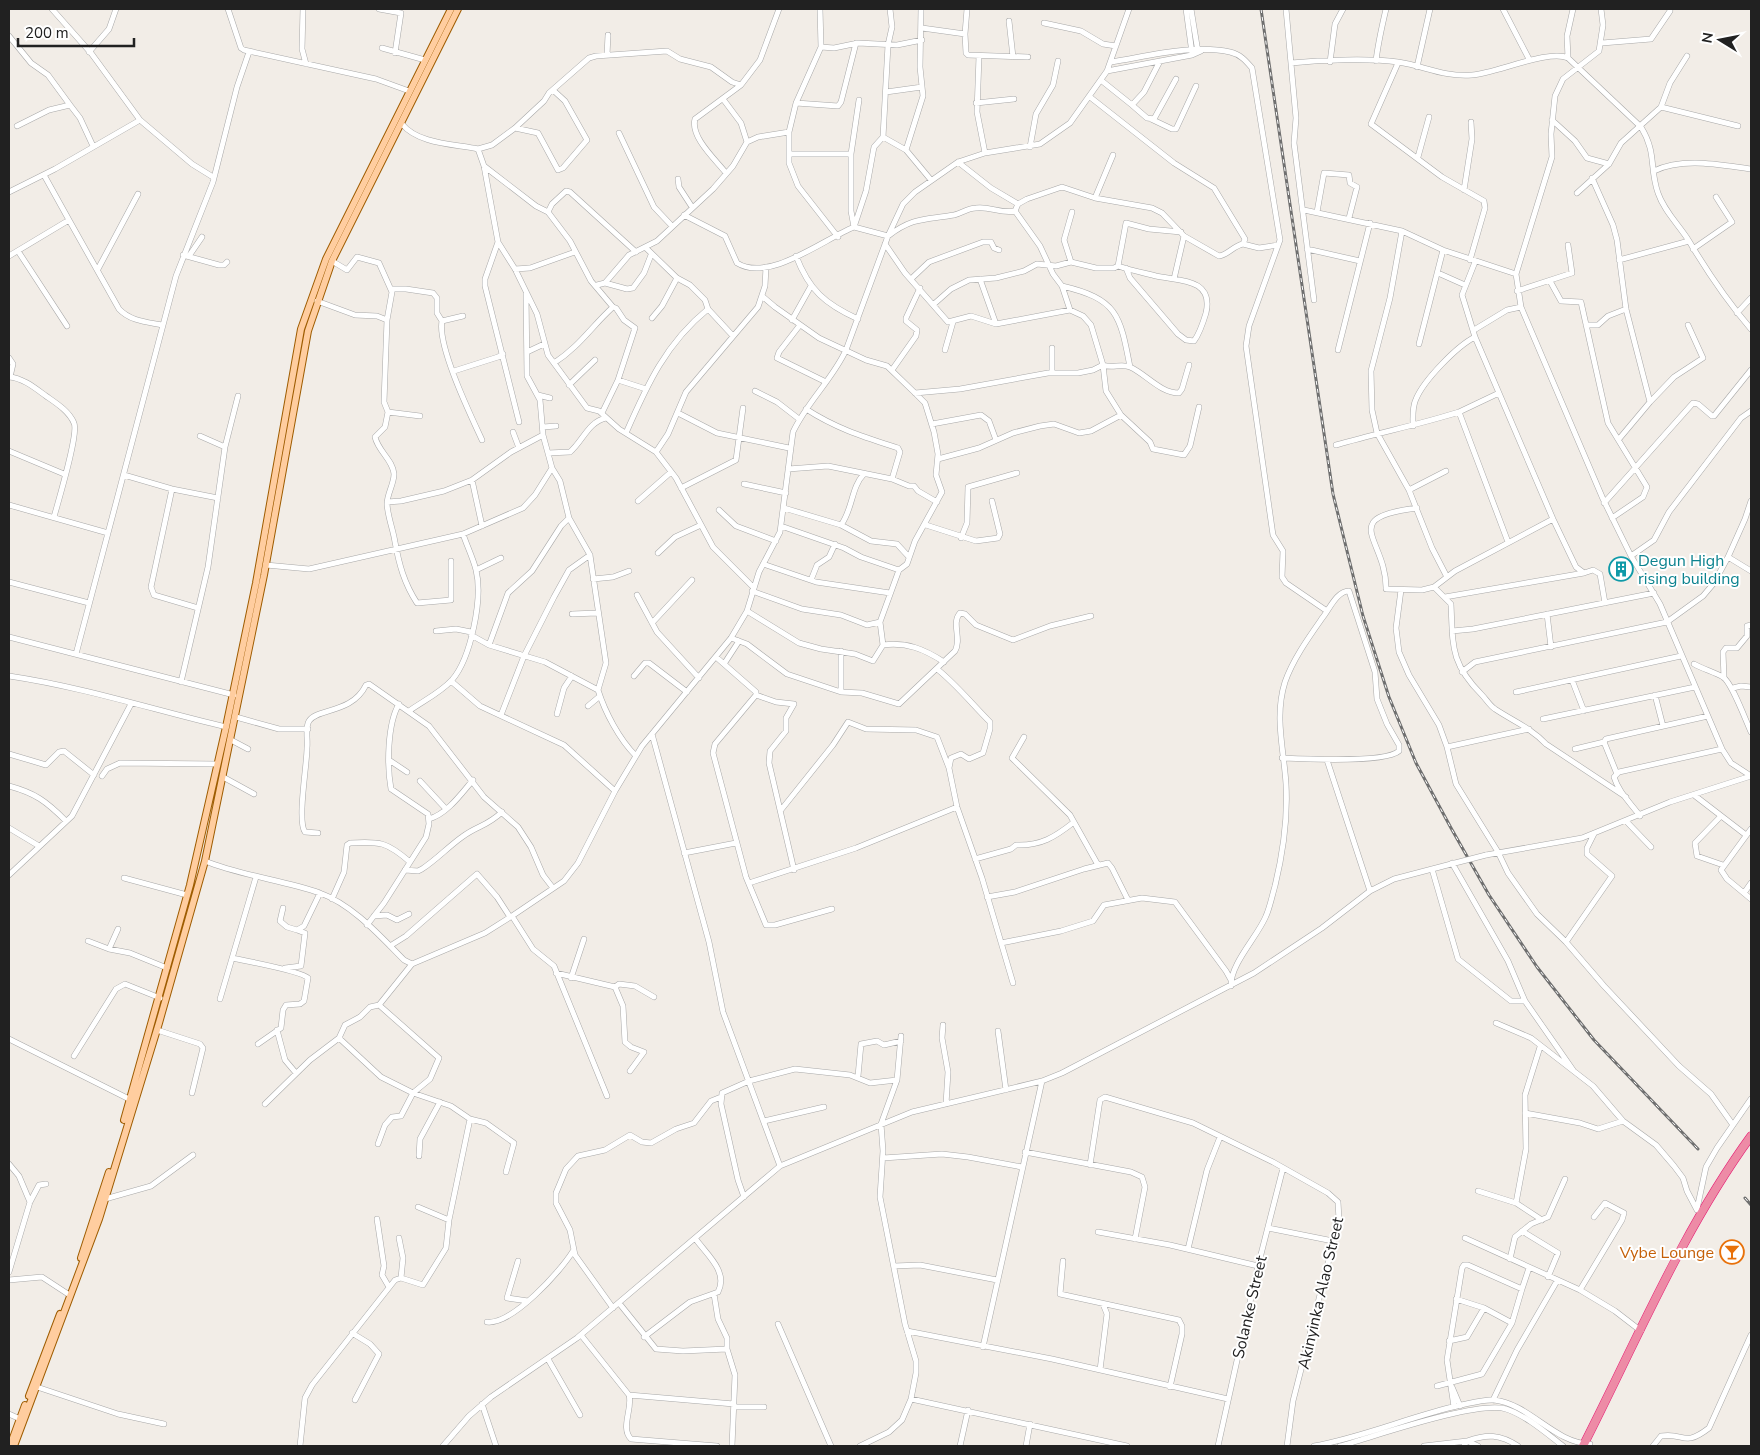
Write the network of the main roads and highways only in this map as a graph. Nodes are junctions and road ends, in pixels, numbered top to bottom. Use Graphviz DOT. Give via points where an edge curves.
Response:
graph roads {
  1 [pos="451,9"];
  2 [pos="458,9"];
  3 [pos="324,271"];
  4 [pos="236,696"];
  5 [pos="132,1100"];
  6 [pos="1751,1136"];
  7 [pos="1751,1143"];
  8 [pos="1698,1216"];
  9 [pos="54,1336"];
  10 [pos="1587,1445"];
  11 [pos="10,1446"];
  12 [pos="14,1446"];
  1 -- 3 [label="main road"];
  2 -- 3 [label="main road" via="332,262"];
  3 -- 4 [label="main road" via="308,331 266,565"];
  3 -- 4 [label="main road" via="301,329"];
  4 -- 5 [label="main road" via="160,998 137,1070"];
  4 -- 5 [label="main road" via="236,717 205,861 157,1030"];
  5 -- 9 [label="main road"];
  5 -- 9 [label="main road" via="105,1199"];
  6 -- 8 [label="highway"];
  7 -- 8 [label="highway"];
  8 -- 10 [label="highway"];
  8 -- 10 [label="highway"];
  9 -- 11 [label="main road"];
  9 -- 12 [label="main road"];
}
